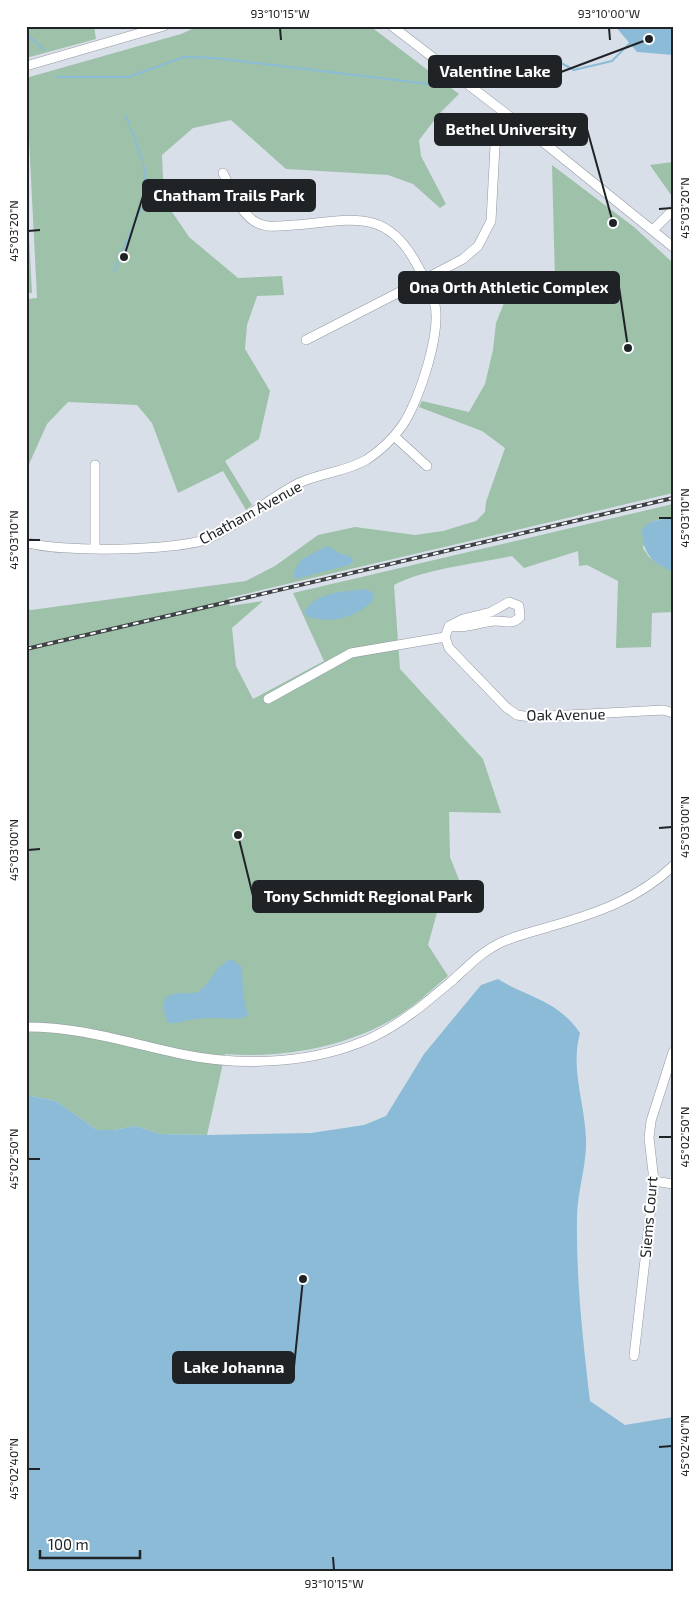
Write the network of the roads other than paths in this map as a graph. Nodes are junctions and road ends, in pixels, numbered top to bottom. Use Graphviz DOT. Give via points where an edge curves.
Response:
graph roads {
  1 [pos="164,26"];
  2 [pos="392,26"];
  3 [pos="140,30"];
  4 [pos="26,66"];
  5 [pos="510,118"];
  6 [pos="223,173"];
  7 [pos="673,210"];
  8 [pos="653,230"];
  9 [pos="673,247"];
  10 [pos="425,279"];
  11 [pos="306,340"];
  12 [pos="394,436"];
  13 [pos="95,465"];
  14 [pos="428,466"];
  15 [pos="26,542"];
  16 [pos="95,548"];
  17 [pos="449,626"];
  18 [pos="445,637"];
  19 [pos="268,699"];
  20 [pos="673,713"];
  21 [pos="673,866"];
  22 [pos="26,1027"];
  23 [pos="673,1052"];
  24 [pos="654,1181"];
  25 [pos="673,1184"];
  26 [pos="634,1356"];
  1 -- 3 [label="street"];
  2 -- 5 [label="street"];
  3 -- 4 [label="street"];
  5 -- 8 [label="street"];
  5 -- 10 [label="street" via="495,146 492,215 484,239 471,253"];
  6 -- 10 [label="street, Chatham Avenue" via="243,210 259,224 275,227 356,220 380,224 404,243"];
  7 -- 8 [label="street"];
  8 -- 9 [label="street"];
  10 -- 11 [label="street"];
  10 -- 12 [label="street, Chatham Avenue" via="438,311 436,332 415,402"];
  12 -- 14 [label="street"];
  12 -- 16 [label="street, Chatham Avenue" via="365,460 299,484 203,541 170,548"];
  13 -- 16 [label="street"];
  15 -- 16 [label="street, Chatham Avenue" via="56,548"];
  17 -- 17 [label="street" via="463,628 494,621 515,622 521,610 517,604 509,602 491,612"];
  17 -- 18 [label="street"];
  18 -- 19 [label="street" via="351,653"];
  18 -- 20 [label="street, Oak Avenue" via="449,648 517,715 664,710"];
  21 -- 22 [label="street" via="644,890 609,908 502,942 478,957 402,1021 370,1038 334,1050 272,1060 224,1060 185,1055 103,1034"];
  23 -- 24 [label="street, Siems Court" via="651,1121 649,1138"];
  24 -- 25 [label="street"];
  24 -- 26 [label="street, Siems Court"];
}
